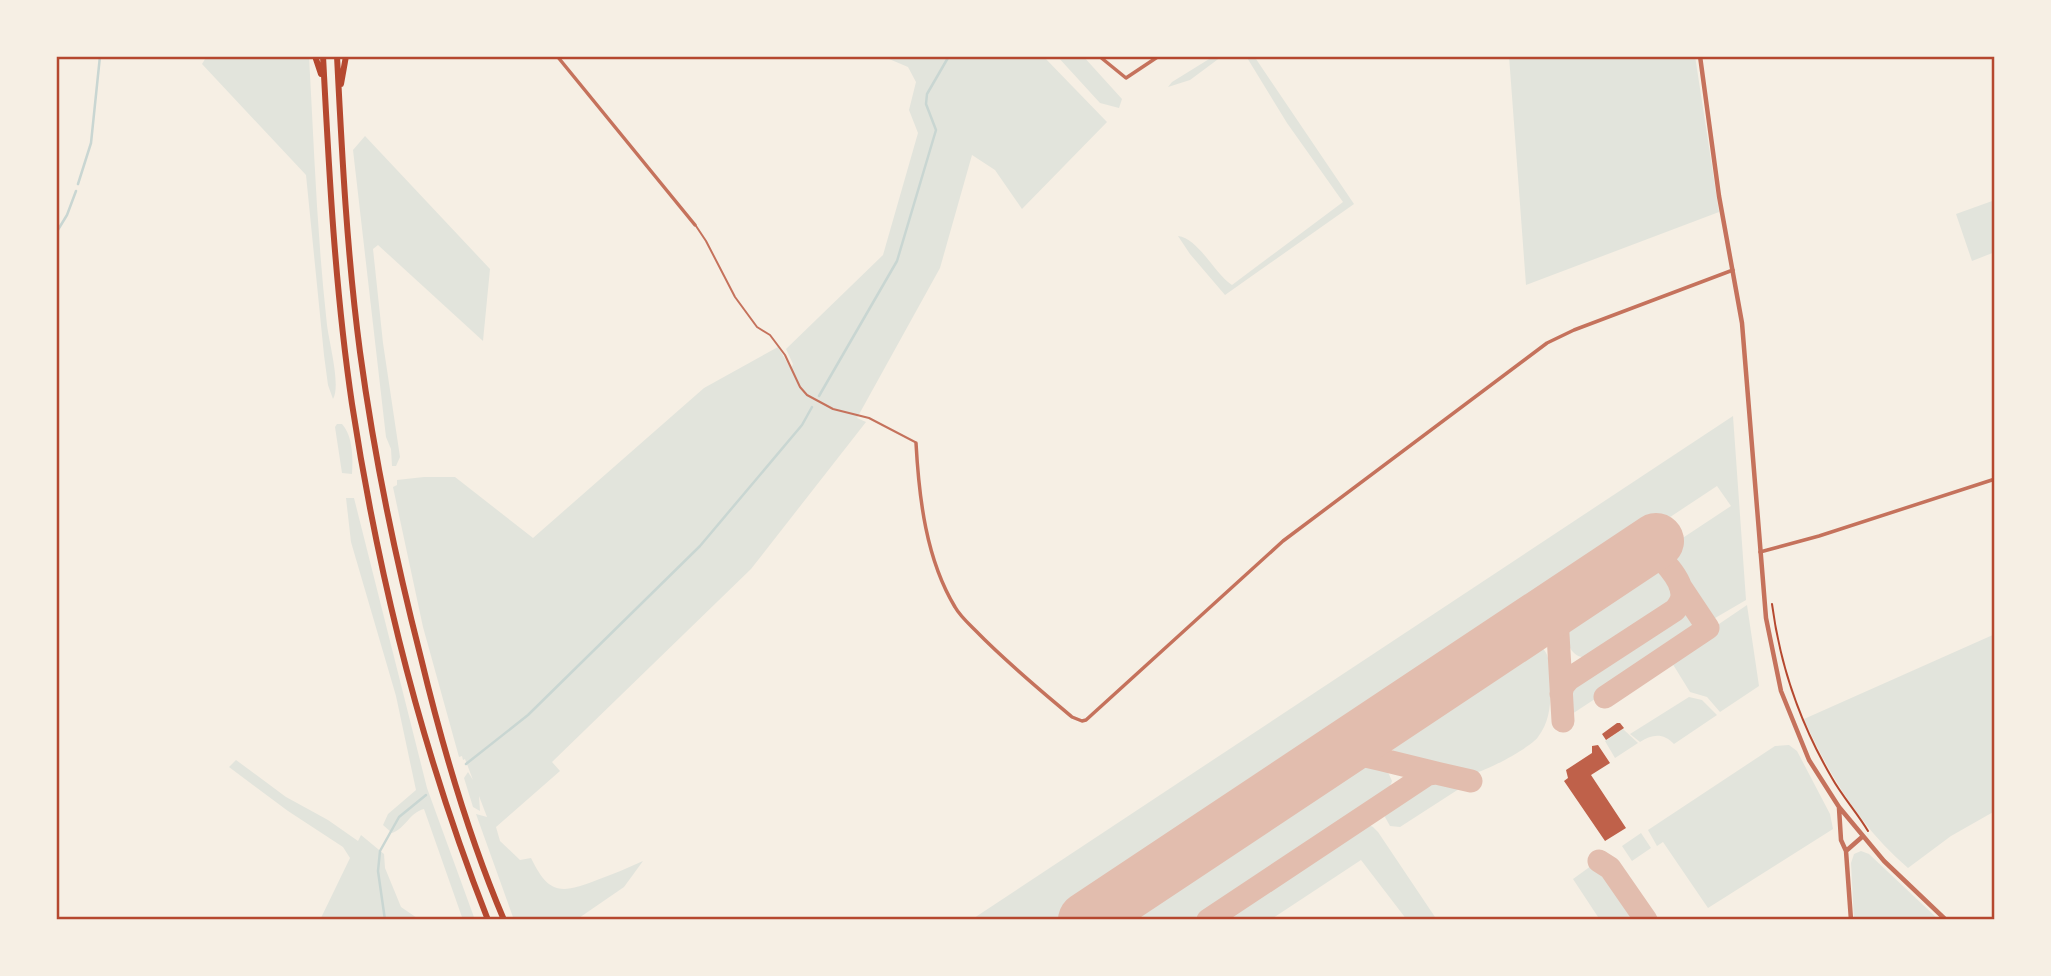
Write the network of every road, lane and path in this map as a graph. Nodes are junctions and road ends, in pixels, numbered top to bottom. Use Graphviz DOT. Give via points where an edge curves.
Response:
graph roads {
  1 [pos="315,56"];
  2 [pos="323,56"];
  3 [pos="337,56"];
  4 [pos="346,56"];
  5 [pos="557,56"];
  6 [pos="1100,56"];
  7 [pos="1159,56"];
  8 [pos="1700,56"];
  9 [pos="324,86"];
  10 [pos="339,96"];
  11 [pos="695,225"];
  12 [pos="1733,270"];
  13 [pos="916,443"];
  14 [pos="1995,479"];
  15 [pos="1760,552"];
  16 [pos="1772,602"];
  17 [pos="1839,807"];
  18 [pos="1868,831"];
  19 [pos="1862,837"];
  20 [pos="1846,851"];
  21 [pos="488,920"];
  22 [pos="504,920"];
  23 [pos="1851,920"];
  24 [pos="1947,920"];
  1 -- 9 [label="highway"];
  2 -- 9 [label="highway"];
  3 -- 10 [label="highway"];
  4 -- 10 [label="highway"];
  5 -- 11 [label="street"];
  6 -- 7 [label="street" via="1126,78"];
  8 -- 12 [label="street"];
  9 -- 21 [label="highway" via="344,341 377,545 420,718"];
  10 -- 22 [label="highway" via="360,352 392,541 450,766"];
  11 -- 13 [label="lane" via="735,297 785,355 807,394 832,409 869,418"];
  12 -- 13 [label="street" via="1547,343 1290,534 1082,721 1012,666 955,609 927,533"];
  12 -- 15 [label="street" via="1743,330"];
  14 -- 15 [label="street"];
  15 -- 17 [label="street" via="1768,631 1781,691 1809,760"];
  16 -- 18 [label="path" via="1781,655 1804,722 1833,780"];
  17 -- 19 [label="street"];
  17 -- 20 [label="street"];
  19 -- 20 [label="street"];
  19 -- 24 [label="street"];
  20 -- 23 [label="street"];
}
